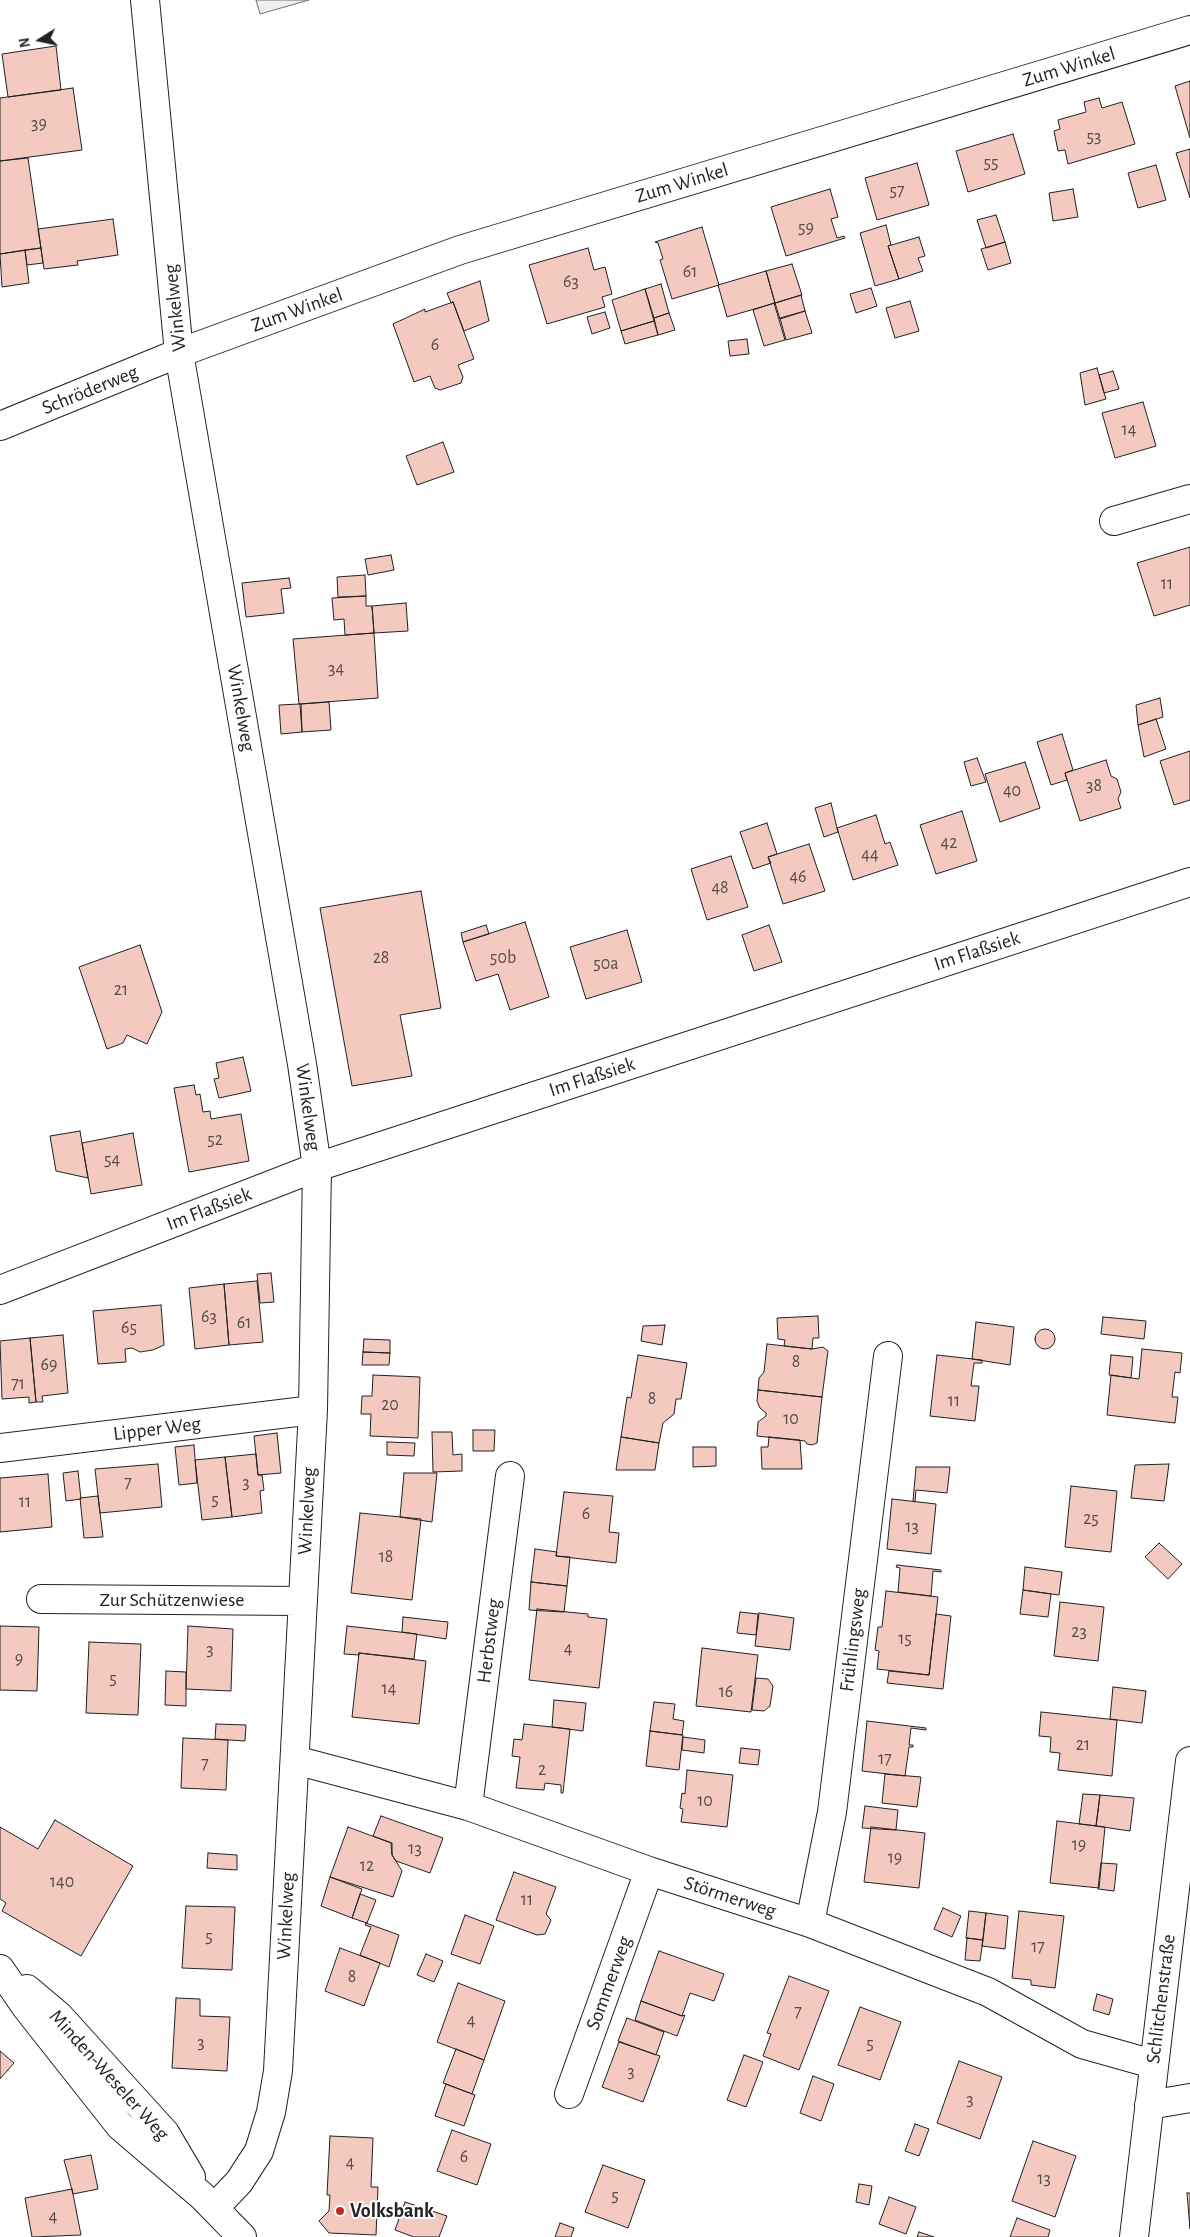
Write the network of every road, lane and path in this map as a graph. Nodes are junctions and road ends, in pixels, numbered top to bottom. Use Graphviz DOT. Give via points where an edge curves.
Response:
graph roads {
  1 [pos="145,0"];
  2 [pos="1190,30"];
  3 [pos="179,353"];
  4 [pos="0,426"];
  5 [pos="1190,499"];
  6 [pos="1114,521"];
  7 [pos="1190,882"];
  8 [pos="317,1168"];
  9 [pos="0,1290"];
  10 [pos="888,1356"];
  11 [pos="313,1410"];
  12 [pos="0,1448"];
  13 [pos="510,1476"];
  14 [pos="41,1598"];
  15 [pos="302,1601"];
  16 [pos="295,1760"];
  17 [pos="1190,1761"];
  18 [pos="468,1806"];
  19 [pos="648,1871"];
  20 [pos="810,1923"];
  21 [pos="0,1968"];
  22 [pos="1153,2064"];
  23 [pos="569,2094"];
  24 [pos="1190,2098"];
  25 [pos="1149,2105"];
  26 [pos="209,2202"];
  27 [pos="242,2237"];
  28 [pos="1134,2237"];
  1 -- 3 [label="street, Winkelweg"];
  2 -- 3 [label="street, Zum Winkel" via="460,250"];
  3 -- 4 [label="street, Schröderweg"];
  3 -- 8 [label="street, Winkelweg" via="302,1064"];
  5 -- 6 [label="street"];
  7 -- 8 [label="street, Im Flaßsiek"];
  8 -- 9 [label="street, Im Flaßsiek"];
  8 -- 11 [label="street, Winkelweg"];
  10 -- 20 [label="street, Frühlingsweg" via="832,1812"];
  11 -- 12 [label="street, Lipper Weg"];
  11 -- 15 [label="street, Winkelweg"];
  13 -- 18 [label="street, Herbstweg"];
  14 -- 15 [label="street, Zur Schützenwiese"];
  15 -- 16 [label="street, Winkelweg"];
  16 -- 18 [label="street, Störmerweg"];
  16 -- 26 [label="street, Winkelweg" via="278,2071 271,2112 250,2168 227,2196"];
  17 -- 22 [label="street, Schlitchenstraße"];
  18 -- 19 [label="street, Störmerweg"];
  19 -- 20 [label="street, Störmerweg"];
  19 -- 23 [label="street, Sommerweg"];
  20 -- 22 [label="street, Störmerweg" via="988,1992 1082,2044"];
  21 -- 26 [label="street, Minden-Weseler Weg" via="26,2007 120,2126"];
  22 -- 25 [label="street, Schlitchenstraße"];
  24 -- 25 [label="street"];
  25 -- 28 [label="street, Schlitchenstraße"];
  26 -- 27 [label="street, Minden-Weseler Weg"];
}
